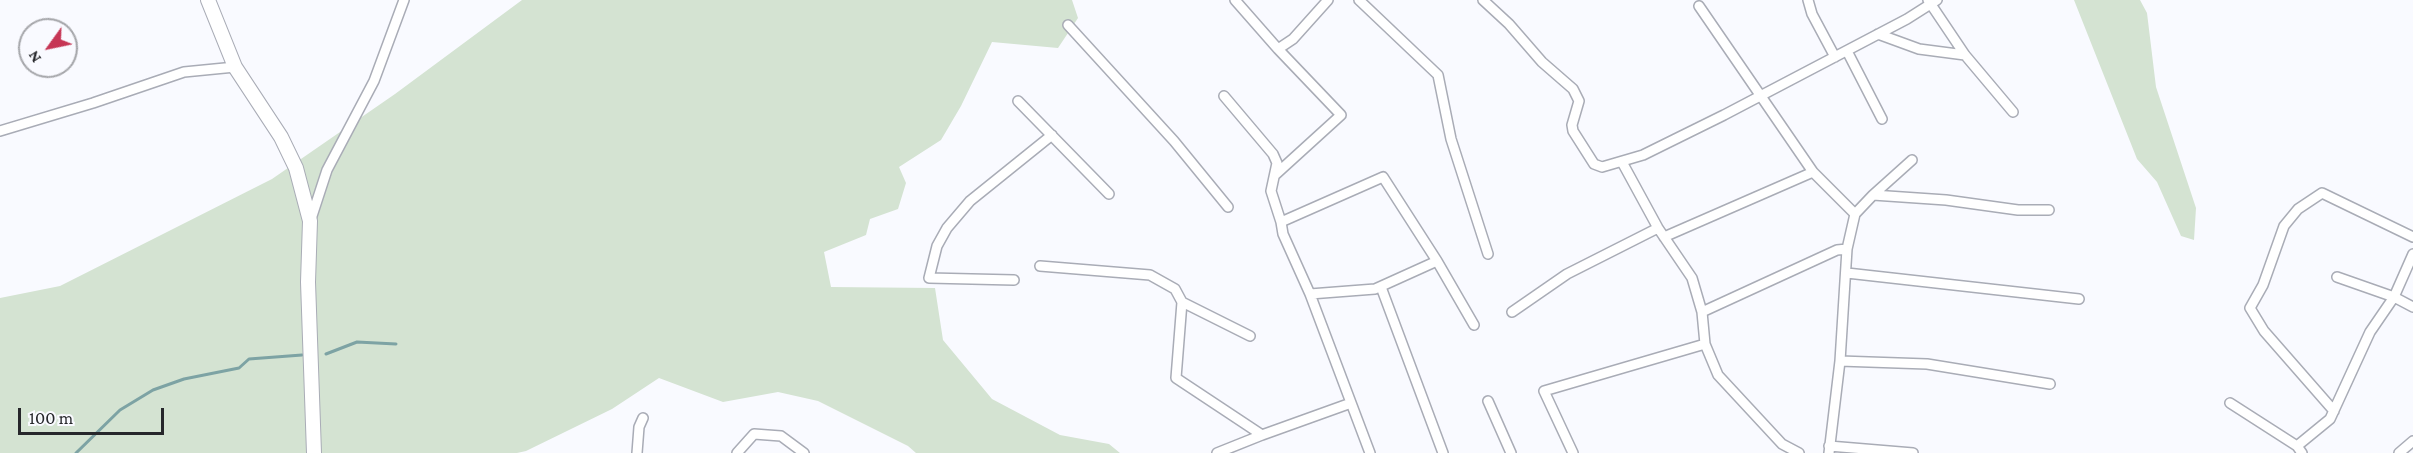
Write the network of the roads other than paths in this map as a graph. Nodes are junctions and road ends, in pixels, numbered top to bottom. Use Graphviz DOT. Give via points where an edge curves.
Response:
graph roads {
  1 [pos="207,0"];
  2 [pos="404,0"];
  3 [pos="1235,0"];
  4 [pos="1328,0"];
  5 [pos="1359,0"];
  6 [pos="1483,0"];
  7 [pos="1808,0"];
  8 [pos="1932,1"];
  9 [pos="1699,6"];
  10 [pos="1068,25"];
  11 [pos="1878,34"];
  12 [pos="1278,50"];
  13 [pos="1847,51"];
  14 [pos="1965,55"];
  15 [pos="1835,57"];
  16 [pos="235,67"];
  17 [pos="1224,96"];
  18 [pos="1760,96"];
  19 [pos="1018,101"];
  20 [pos="2013,112"];
  21 [pos="1882,119"];
  22 [pos="0,131"];
  23 [pos="1052,135"];
  24 [pos="1912,160"];
  25 [pos="1622,162"];
  26 [pos="1813,172"];
  27 [pos="1275,175"];
  28 [pos="1109,194"];
  29 [pos="1873,195"];
  30 [pos="1228,207"];
  31 [pos="2049,210"];
  32 [pos="1855,214"];
  33 [pos="310,221"];
  34 [pos="1281,222"];
  35 [pos="1658,228"];
  36 [pos="1664,237"];
  37 [pos="2413,237"];
  38 [pos="1847,249"];
  39 [pos="1488,254"];
  40 [pos="2413,254"];
  41 [pos="1437,261"];
  42 [pos="1040,266"];
  43 [pos="1847,273"];
  44 [pos="2337,277"];
  45 [pos="1014,280"];
  46 [pos="1381,287"];
  47 [pos="1310,294"];
  48 [pos="2394,297"];
  49 [pos="2079,299"];
  50 [pos="1182,302"];
  51 [pos="2413,307"];
  52 [pos="1512,312"];
  53 [pos="1702,312"];
  54 [pos="1474,325"];
  55 [pos="1250,336"];
  56 [pos="1705,344"];
  57 [pos="1840,361"];
  58 [pos="2050,384"];
  59 [pos="1488,402"];
  60 [pos="1350,403"];
  61 [pos="2230,403"];
  62 [pos="2334,411"];
  63 [pos="643,418"];
  64 [pos="1262,435"];
  65 [pos="2413,441"];
  66 [pos="1829,449"];
  67 [pos="2299,450"];
  68 [pos="314,453"];
  69 [pos="638,453"];
  70 [pos="737,453"];
  71 [pos="804,453"];
  72 [pos="1217,453"];
  73 [pos="1370,453"];
  74 [pos="1443,453"];
  75 [pos="1511,453"];
  76 [pos="1574,453"];
  77 [pos="1799,453"];
  78 [pos="1913,453"];
  79 [pos="2399,453"];
  1 -- 16 [label="street"];
  2 -- 33 [label="street" via="374,81 327,170"];
  3 -- 12 [label="street"];
  4 -- 12 [label="street"];
  5 -- 39 [label="street" via="1438,75 1451,139"];
  6 -- 25 [label="street" via="1542,62 1573,88 1579,100 1572,125 1594,164 1602,167"];
  7 -- 15 [label="street"];
  8 -- 11 [label="street"];
  8 -- 14 [label="street"];
  9 -- 18 [label="street"];
  10 -- 30 [label="street" via="1174,141"];
  11 -- 13 [label="street"];
  11 -- 14 [label="street" via="1919,49"];
  12 -- 27 [label="street" via="1341,115"];
  13 -- 15 [label="street"];
  13 -- 21 [label="street"];
  14 -- 20 [label="street"];
  15 -- 18 [label="street"];
  16 -- 22 [label="street" via="183,72"];
  16 -- 33 [label="street" via="281,137 296,168"];
  17 -- 27 [label="street" via="1273,154 1277,163"];
  18 -- 25 [label="street"];
  18 -- 26 [label="street"];
  19 -- 23 [label="street"];
  23 -- 28 [label="street"];
  23 -- 45 [label="street" via="970,201 947,228 929,278"];
  24 -- 29 [label="street"];
  25 -- 35 [label="street"];
  26 -- 32 [label="street"];
  26 -- 36 [label="street"];
  27 -- 34 [label="street" via="1271,191"];
  29 -- 31 [label="street"];
  29 -- 32 [label="street"];
  32 -- 38 [label="street"];
  33 -- 68 [label="street"];
  34 -- 41 [label="street" via="1383,177"];
  34 -- 47 [label="street"];
  35 -- 36 [label="street"];
  35 -- 52 [label="street" via="1567,274"];
  36 -- 53 [label="street" via="1692,278"];
  37 -- 62 [label="street" via="2322,192 2298,209 2284,226 2263,285 2250,308 2264,331"];
  38 -- 43 [label="street"];
  38 -- 53 [label="street" via="1837,250"];
  40 -- 48 [label="street"];
  41 -- 46 [label="street"];
  41 -- 54 [label="street"];
  42 -- 50 [label="street" via="1150,275 1175,289"];
  43 -- 49 [label="street"];
  43 -- 57 [label="street"];
  44 -- 48 [label="street"];
  46 -- 47 [label="street"];
  46 -- 74 [label="street"];
  47 -- 60 [label="street"];
  48 -- 51 [label="street"];
  48 -- 62 [label="street" via="2370,332"];
  50 -- 55 [label="street"];
  50 -- 64 [label="street" via="1176,378"];
  53 -- 56 [label="street"];
  56 -- 76 [label="street" via="1544,391"];
  56 -- 77 [label="street" via="1718,375 1782,444"];
  57 -- 58 [label="street" via="1926,364"];
  57 -- 66 [label="street"];
  59 -- 75 [label="street"];
  60 -- 64 [label="street"];
  60 -- 73 [label="street"];
  61 -- 67 [label="street"];
  62 -- 67 [label="street"];
  63 -- 69 [label="street"];
  64 -- 72 [label="street"];
  65 -- 79 [label="street"];
  66 -- 78 [label="street"];
  70 -- 71 [label="street" via="754,434 781,436"];
}
